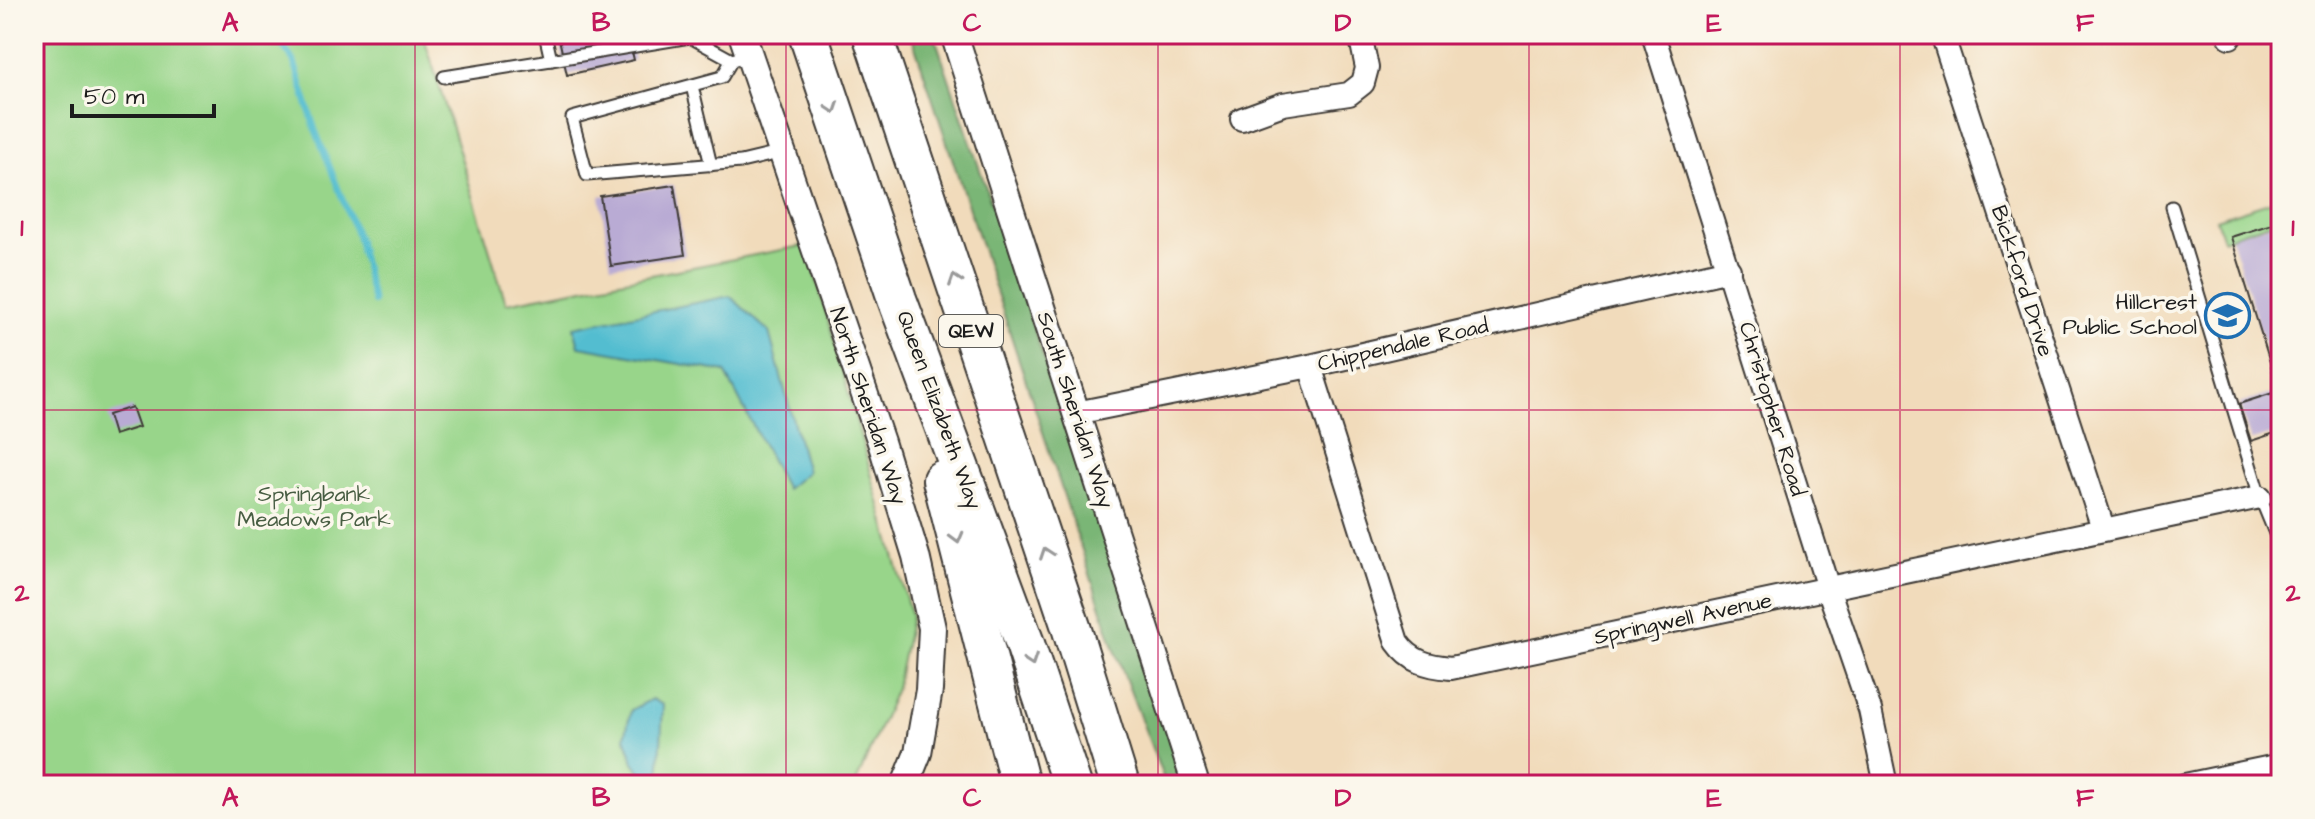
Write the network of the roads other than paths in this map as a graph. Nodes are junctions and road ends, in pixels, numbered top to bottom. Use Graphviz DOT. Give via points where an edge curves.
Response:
graph roads {
  1 [pos="545,34"];
  2 [pos="808,34"];
  3 [pos="872,34"];
  4 [pos="954,34"];
  5 [pos="1360,34"];
  6 [pos="1653,34"];
  7 [pos="1942,34"];
  8 [pos="658,37"];
  9 [pos="741,49"];
  10 [pos="551,60"];
  11 [pos="444,77"];
  12 [pos="692,86"];
  13 [pos="1242,119"];
  14 [pos="783,152"];
  15 [pos="711,165"];
  16 [pos="2172,207"];
  17 [pos="1729,270"];
  18 [pos="897,299"];
  19 [pos="1310,366"];
  20 [pos="1076,413"];
  21 [pos="2260,497"];
  22 [pos="2103,528"];
  23 [pos="2281,548"];
  24 [pos="1828,588"];
  25 [pos="1071,627"];
  26 [pos="2281,765"];
  27 [pos="905,785"];
  28 [pos="1020,785"];
  29 [pos="1072,785"];
  30 [pos="1120,785"];
  31 [pos="1146,785"];
  32 [pos="1196,785"];
  33 [pos="1886,785"];
  34 [pos="2185,785"];
  1 -- 10 [label="lane"];
  2 -- 18 [label="highway, Queen Elizabeth Way / QEW, one-way"];
  25 -- 3 [label="highway, QEW, one-way"];
  4 -- 20 [label="street, South Sheridan Way"];
  5 -- 13 [label="street" via="1367,68 1363,83 1349,94 1283,104"];
  6 -- 17 [label="street, Christopher Road"];
  7 -- 22 [label="street, Bickford Drive"];
  8 -- 9 [label="lane" via="690,37"];
  8 -- 10 [label="lane"];
  9 -- 12 [label="lane" via="722,77"];
  9 -- 14 [label="street, North Sheridan Way"];
  10 -- 11 [label="lane"];
  12 -- 15 [label="lane"];
  12 -- 15 [label="lane" via="572,118 587,175"];
  14 -- 15 [label="lane"];
  14 -- 27 [label="street, North Sheridan Way" via="881,442 932,628 929,690 918,753"];
  16 -- 21 [label="lane"];
  17 -- 19 [label="street, Chippendale Road"];
  17 -- 24 [label="street, Christopher Road"];
  18 -- 28 [label="highway, one-way"];
  18 -- 29 [label="highway, Queen Elizabeth Way / QEW, one-way"];
  19 -- 20 [label="street, Chippendale Road"];
  19 -- 24 [label="street, Springwell Avenue" via="1397,642 1405,654 1428,666 1451,668"];
  20 -- 32 [label="street, South Sheridan Way"];
  21 -- 22 [label="street, Springwell Avenue"];
  21 -- 23 [label="lane"];
  22 -- 24 [label="street, Springwell Avenue"];
  24 -- 33 [label="street, Christopher Road" via="1870,710"];
  25 -- 30 [label="highway, QEW"];
  25 -- 31 [label="highway" via="1099,666"];
  26 -- 34 [label="street"];
}
